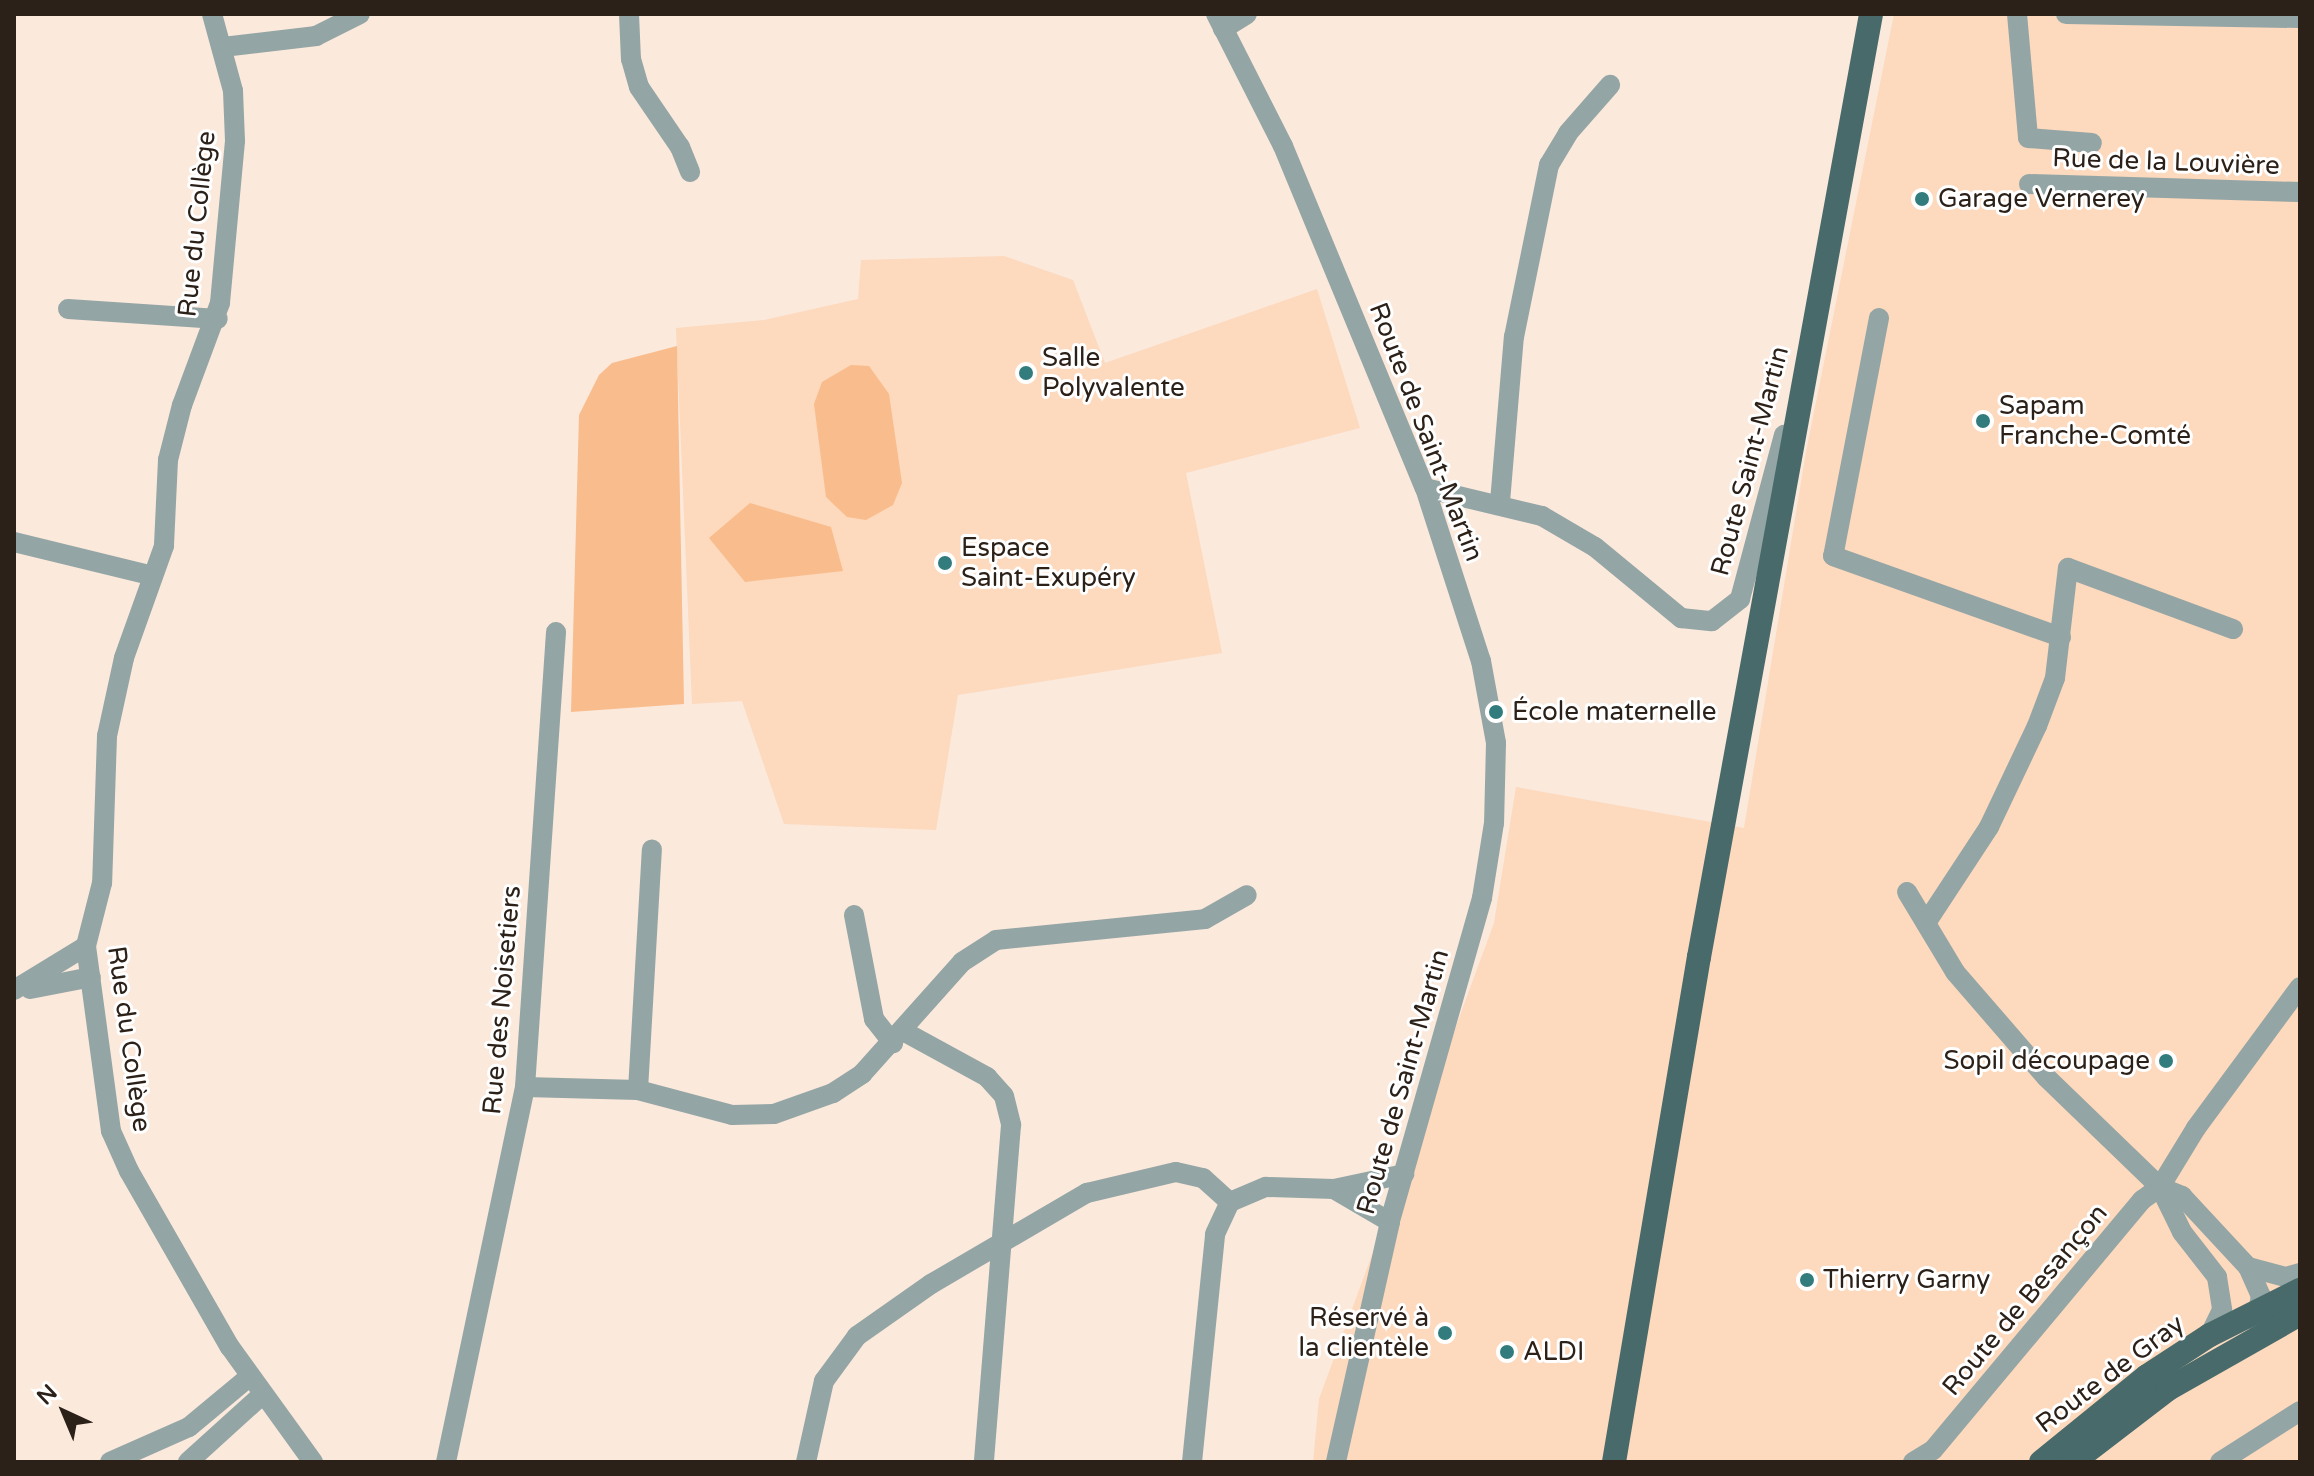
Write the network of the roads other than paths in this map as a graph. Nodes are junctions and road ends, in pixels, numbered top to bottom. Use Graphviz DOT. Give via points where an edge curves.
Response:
graph roads {
  1 [pos="212,14"];
  2 [pos="360,14"];
  3 [pos="629,14"];
  4 [pos="1247,14"];
  5 [pos="1871,14"];
  6 [pos="2017,14"];
  7 [pos="2066,14"];
  8 [pos="2300,18"];
  9 [pos="1220,21"];
  10 [pos="223,47"];
  11 [pos="1610,85"];
  12 [pos="2092,143"];
  13 [pos="690,172"];
  14 [pos="2029,184"];
  15 [pos="2300,192"];
  16 [pos="68,309"];
  17 [pos="1817,311"];
  18 [pos="1879,318"];
  19 [pos="218,319"];
  20 [pos="1425,488"];
  21 [pos="1500,502"];
  22 [pos="14,542"];
  23 [pos="153,576"];
  24 [pos="2233,629"];
  25 [pos="556,632"];
  26 [pos="2061,637"];
  27 [pos="652,849"];
  28 [pos="1907,892"];
  29 [pos="1247,895"];
  30 [pos="854,915"];
  31 [pos="1926,923"];
  32 [pos="86,946"];
  33 [pos="91,977"];
  34 [pos="2300,987"];
  35 [pos="14,991"];
  36 [pos="898,1037"];
  37 [pos="525,1087"];
  38 [pos="638,1090"];
  39 [pos="1404,1174"];
  40 [pos="2160,1187"];
  41 [pos="1334,1189"];
  42 [pos="1230,1202"];
  43 [pos="1390,1222"];
  44 [pos="1002,1241"];
  45 [pos="2248,1267"];
  46 [pos="2300,1273"];
  47 [pos="2300,1290"];
  48 [pos="2259,1310"];
  49 [pos="2300,1314"];
  50 [pos="2210,1335"];
  51 [pos="2253,1338"];
  52 [pos="249,1377"];
  53 [pos="262,1395"];
  54 [pos="2300,1411"];
  55 [pos="1618,1424"];
  56 [pos="1339,1457"];
  57 [pos="110,1462"];
  58 [pos="188,1462"];
  59 [pos="313,1462"];
  60 [pos="446,1462"];
  61 [pos="806,1462"];
  62 [pos="984,1462"];
  63 [pos="1192,1462"];
  64 [pos="1606,1462"];
  65 [pos="1614,1462"];
  66 [pos="1913,1462"];
  67 [pos="2041,1462"];
  68 [pos="2073,1462"];
  69 [pos="2220,1462"];
  1 -- 10 [label="street, Rue du Collège"];
  2 -- 10 [label="street" via="316,36"];
  3 -- 13 [label="street" via="631,59 639,87 680,147"];
  4 -- 9 [label="street"];
  5 -- 17 [label="main road"];
  6 -- 12 [label="street" via="2028,138"];
  7 -- 8 [label="street"];
  9 -- 20 [label="street, Route de Saint-Martin" via="1283,146"];
  10 -- 19 [label="street, Rue du Collège" via="233,91 235,141"];
  11 -- 21 [label="street" via="1568,133 1549,165 1514,337"];
  14 -- 15 [label="street, Rue de la Louvière"];
  16 -- 19 [label="street"];
  17 -- 21 [label="street, Route Saint-Martin" via="1740,599 1712,621 1681,618 1595,547 1542,516"];
  17 -- 55 [label="main road"];
  18 -- 26 [label="street" via="1833,556"];
  19 -- 23 [label="street, Rue du Collège" via="182,405 168,460 164,546"];
  20 -- 21 [label="street, Route Saint-Martin"];
  20 -- 39 [label="street, Route de Saint-Martin" via="1481,661 1496,743 1494,823 1482,898"];
  22 -- 23 [label="street"];
  23 -- 32 [label="street, Rue du Collège" via="124,658 107,736 102,883"];
  24 -- 26 [label="street" via="2068,568"];
  25 -- 37 [label="street, Rue des Noisetiers"];
  26 -- 31 [label="street" via="2037,726 1989,827"];
  27 -- 38 [label="street"];
  28 -- 31 [label="street"];
  29 -- 36 [label="street" via="1205,919 996,940 962,962"];
  30 -- 36 [label="street" via="874,1019"];
  31 -- 40 [label="street" via="1955,972 2046,1077"];
  32 -- 33 [label="street, Rue du Collège"];
  32 -- 35 [label="street"];
  33 -- 35 [label="street"];
  33 -- 52 [label="street, Rue du Collège" via="111,1131"];
  34 -- 40 [label="street, Route de Besançon" via="2196,1128"];
  36 -- 38 [label="street" via="833,1093 774,1114 732,1115"];
  36 -- 44 [label="street" via="987,1077 1004,1096 1011,1125"];
  37 -- 38 [label="street"];
  37 -- 60 [label="street, Rue des Noisetiers"];
  39 -- 41 [label="street"];
  39 -- 43 [label="street, Route de Saint-Martin"];
  40 -- 45 [label="street" via="2182,1196"];
  40 -- 50 [label="street" via="2176,1222 2217,1277 2222,1310"];
  40 -- 66 [label="street, Route de Besançon" via="2142,1200 1933,1450"];
  41 -- 42 [label="street" via="1266,1187"];
  41 -- 43 [label="street"];
  42 -- 44 [label="street" via="1203,1178 1158,1174 1087,1193"];
  42 -- 63 [label="street" via="1215,1234"];
  43 -- 56 [label="street, Route de Saint-Martin"];
  44 -- 61 [label="street" via="869,1327 836,1358 824,1381"];
  44 -- 62 [label="street"];
  45 -- 46 [label="street" via="2286,1277"];
  45 -- 48 [label="street" via="2258,1283"];
  47 -- 48 [label="main road, Route de Gray"];
  48 -- 50 [label="main road, Route de Gray"];
  48 -- 51 [label="street"];
  49 -- 51 [label="main road, Route de Gray"];
  50 -- 67 [label="main road, Route de Gray" via="2111,1402"];
  51 -- 68 [label="main road, Route de Gray" via="2168,1389"];
  52 -- 53 [label="street, Rue du Collège"];
  52 -- 57 [label="street" via="189,1427"];
  53 -- 58 [label="street"];
  53 -- 59 [label="street, Rue du Collège"];
  54 -- 69 [label="street"];
  55 -- 64 [label="main road"];
  55 -- 65 [label="main road"];
}
